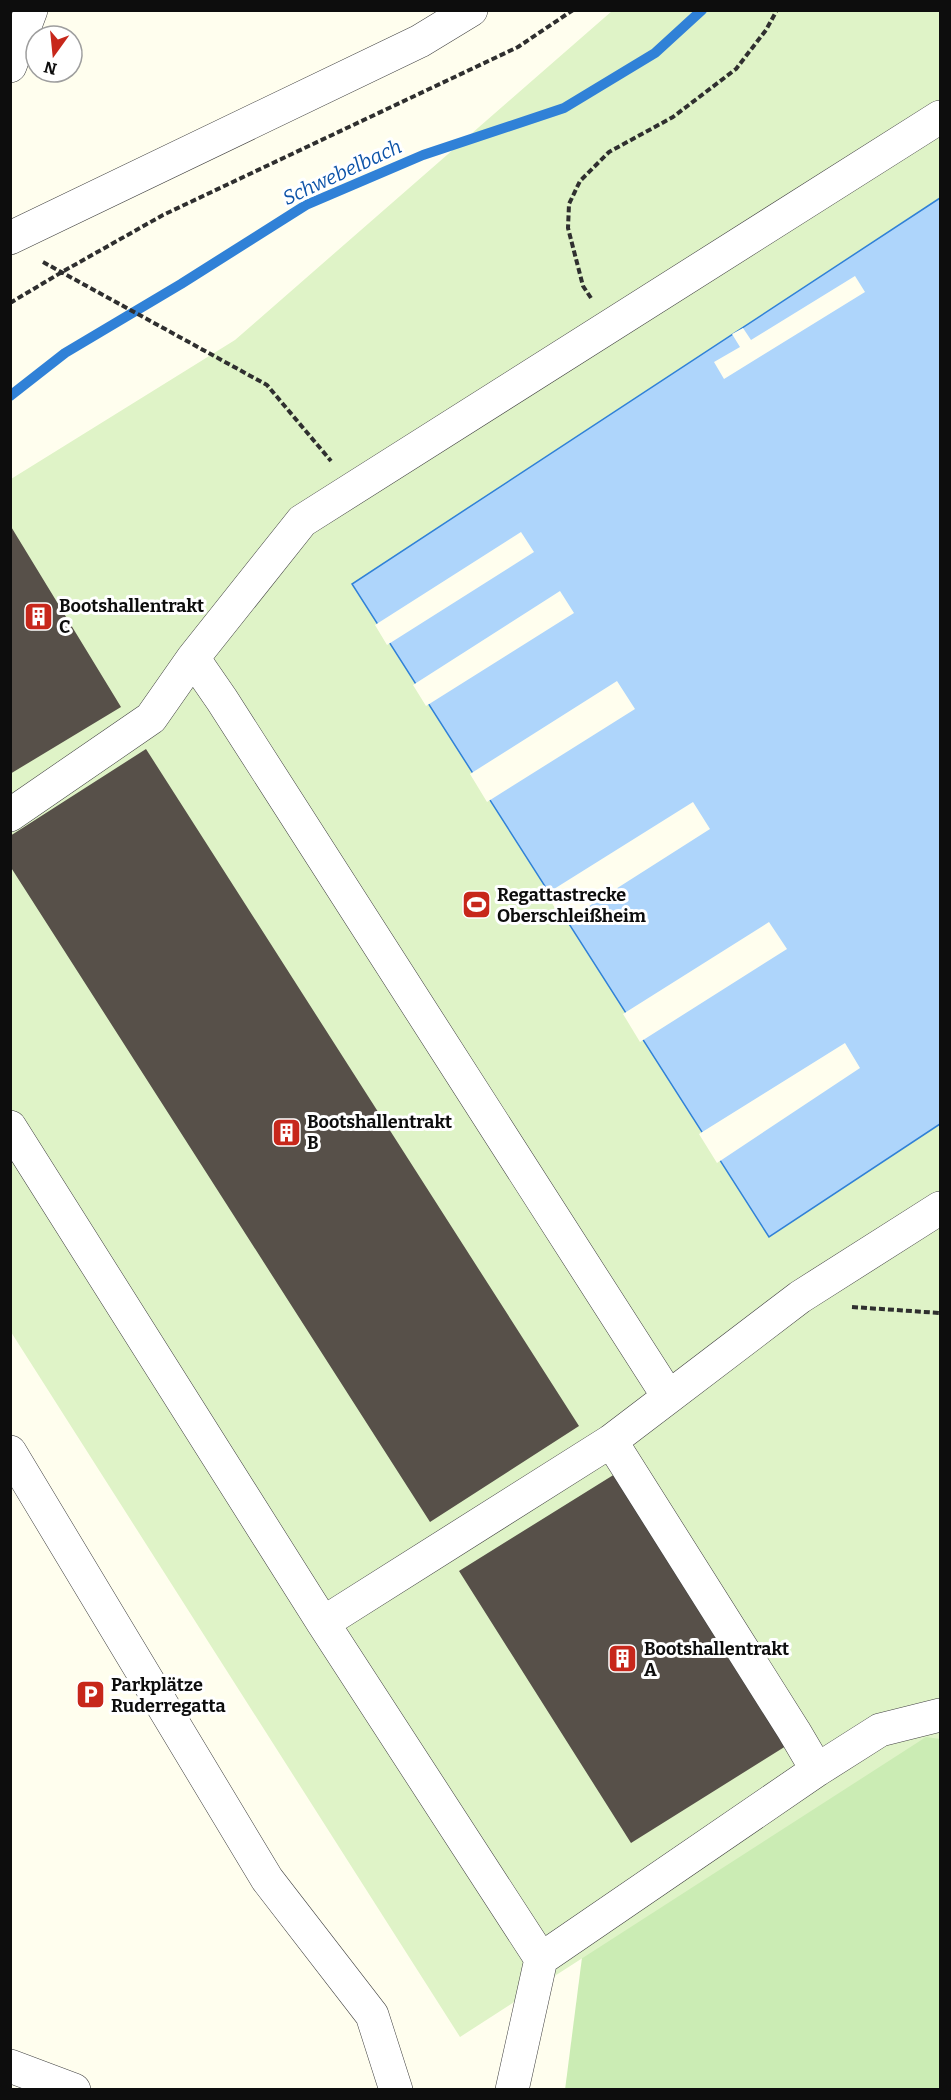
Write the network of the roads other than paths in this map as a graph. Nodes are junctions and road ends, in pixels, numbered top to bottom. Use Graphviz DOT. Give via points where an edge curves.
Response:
graph roads {
  1 [pos="31,10"];
  2 [pos="471,10"];
  3 [pos="10,66"];
  4 [pos="940,117"];
  5 [pos="10,238"];
  6 [pos="193,658"];
  7 [pos="10,814"];
  8 [pos="10,1127"];
  9 [pos="940,1208"];
  10 [pos="668,1396"];
  11 [pos="611,1442"];
  12 [pos="10,1452"];
  13 [pos="323,1623"];
  14 [pos="940,1715"];
  15 [pos="817,1770"];
  16 [pos="541,1959"];
  17 [pos="10,2066"];
  18 [pos="74,2090"];
  19 [pos="396,2090"];
  20 [pos="512,2090"];
  1 -- 3 [label="street"];
  2 -- 5 [label="street" via="420,41"];
  4 -- 6 [label="street" via="303,521"];
  6 -- 7 [label="street" via="151,718"];
  6 -- 10 [label="street"];
  8 -- 13 [label="street"];
  9 -- 10 [label="street" via="813,1289"];
  10 -- 11 [label="street"];
  11 -- 13 [label="street"];
  11 -- 15 [label="street"];
  12 -- 19 [label="street" via="267,1880 372,2015"];
  13 -- 16 [label="street"];
  14 -- 15 [label="street" via="880,1730"];
  15 -- 16 [label="street"];
  16 -- 20 [label="street"];
  17 -- 18 [label="street"];
}
